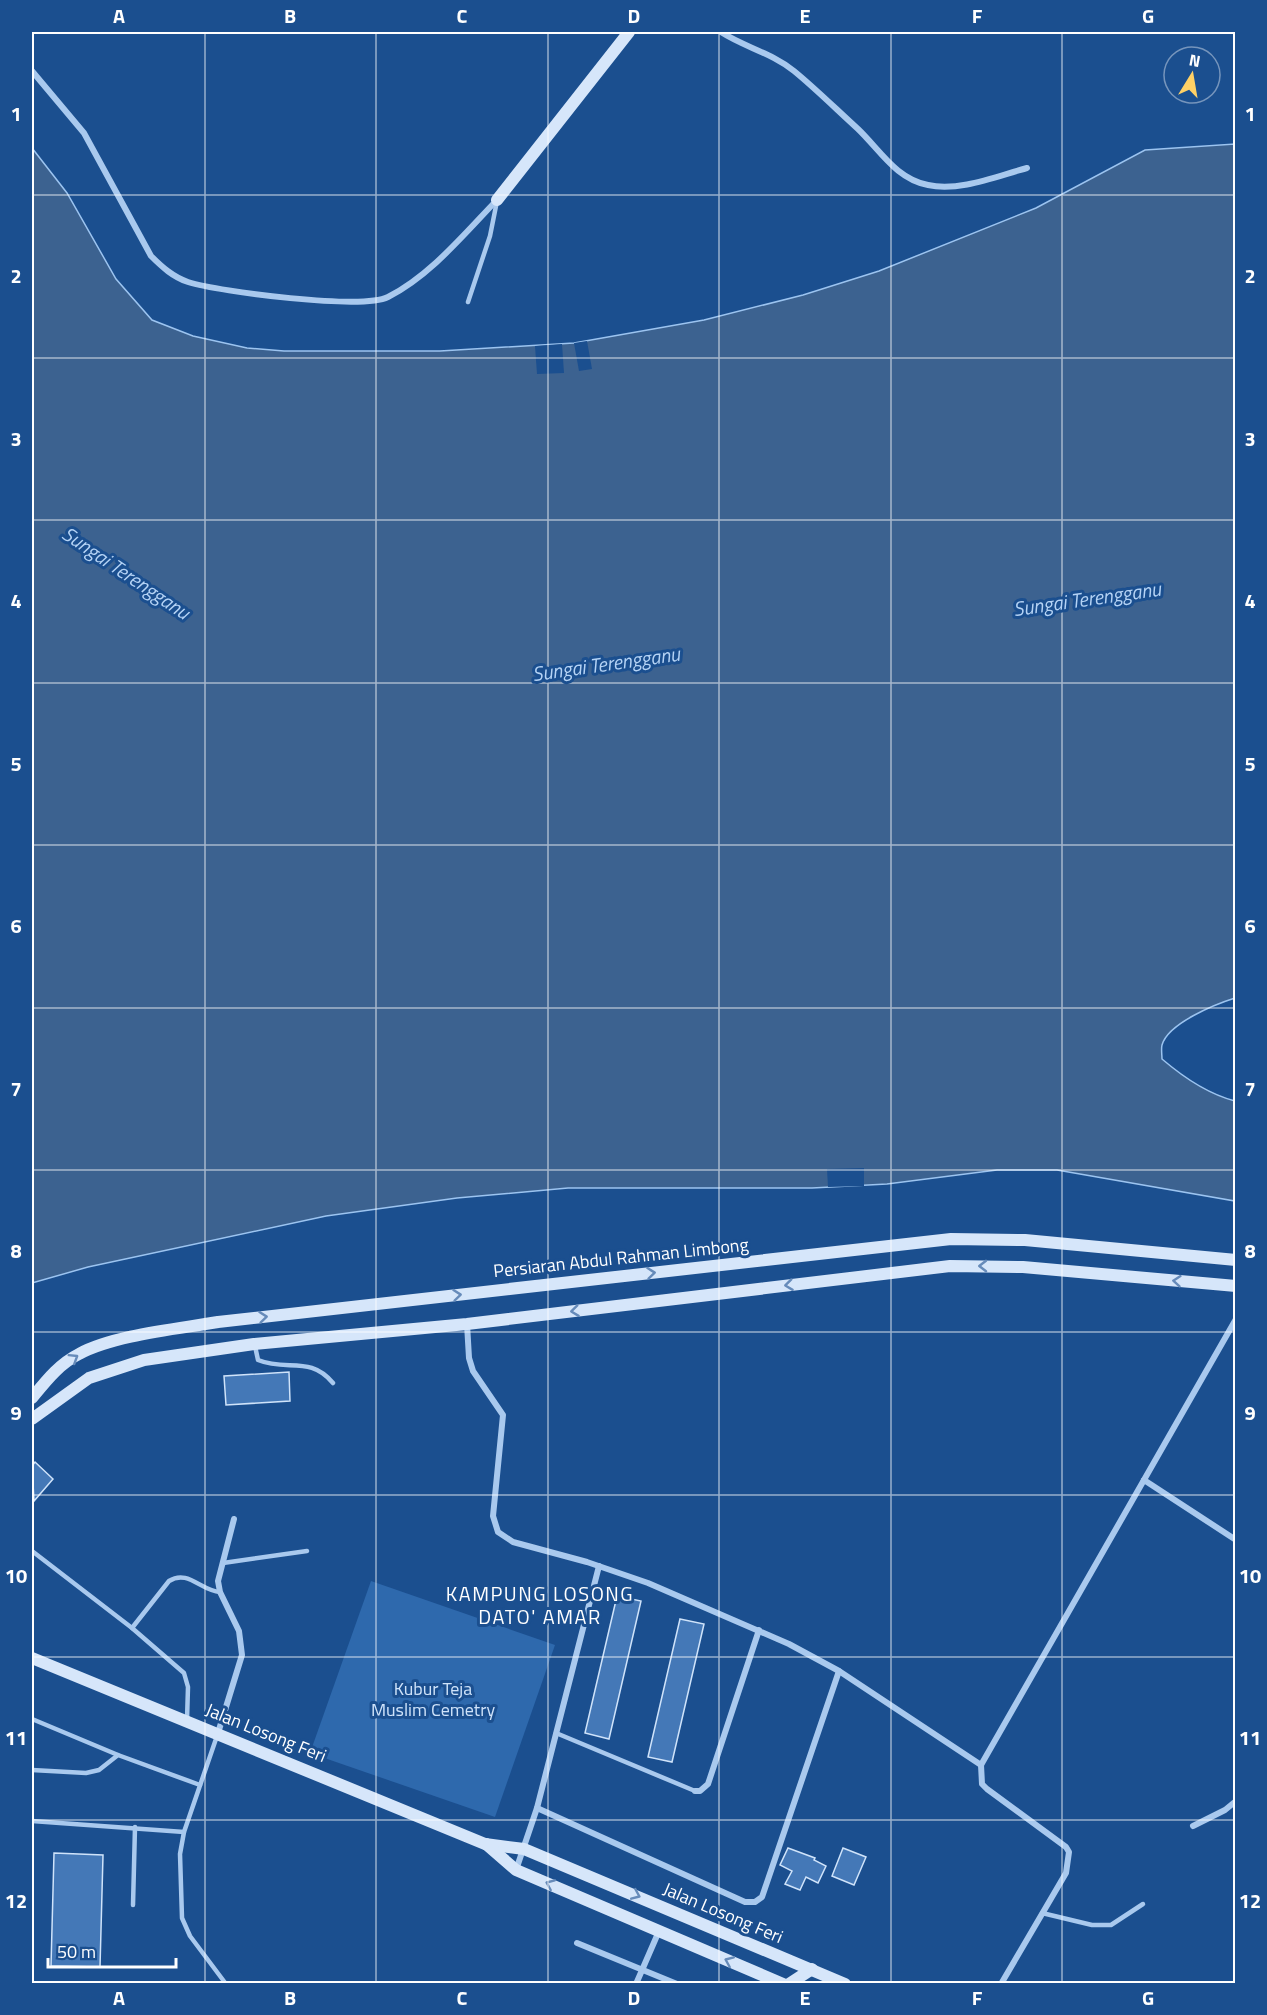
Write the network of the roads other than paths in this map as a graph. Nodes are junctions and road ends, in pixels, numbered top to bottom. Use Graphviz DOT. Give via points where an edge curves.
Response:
graph roads {
  1 [pos="629,32"];
  2 [pos="722,32"];
  3 [pos="32,71"];
  4 [pos="1027,168"];
  5 [pos="497,200"];
  6 [pos="468,302"];
  7 [pos="1236,1260"];
  8 [pos="1236,1286"];
  9 [pos="1236,1319"];
  10 [pos="467,1324"];
  11 [pos="254,1344"];
  12 [pos="333,1383"];
  13 [pos="32,1398"];
  14 [pos="32,1419"];
  15 [pos="1144,1480"];
  16 [pos="234,1519"];
  17 [pos="1236,1540"];
  18 [pos="32,1551"];
  19 [pos="307,1551"];
  20 [pos="223,1563"];
  21 [pos="599,1566"];
  22 [pos="220,1592"];
  23 [pos="132,1628"];
  24 [pos="759,1630"];
  25 [pos="32,1658"];
  26 [pos="839,1671"];
  27 [pos="32,1719"];
  28 [pos="187,1720"];
  29 [pos="218,1733"];
  30 [pos="556,1733"];
  31 [pos="118,1755"];
  32 [pos="981,1765"];
  33 [pos="32,1770"];
  34 [pos="200,1785"];
  35 [pos="695,1791"];
  36 [pos="1236,1800"];
  37 [pos="537,1808"];
  38 [pos="32,1821"];
  39 [pos="1193,1826"];
  40 [pos="135,1827"];
  41 [pos="184,1832"];
  42 [pos="485,1844"];
  43 [pos="524,1848"];
  44 [pos="516,1870"];
  45 [pos="1143,1904"];
  46 [pos="133,1905"];
  47 [pos="1042,1913"];
  48 [pos="659,1931"];
  49 [pos="576,1943"];
  50 [pos="642,1969"];
  51 [pos="812,1969"];
  52 [pos="226,1983"];
  53 [pos="636,1983"];
  54 [pos="677,1983"];
  55 [pos="783,1983"];
  56 [pos="789,1983"];
  57 [pos="812,1983"];
  58 [pos="845,1983"];
  59 [pos="1001,1983"];
  1 -- 5 [label="street"];
  2 -- 4 [label="street" via="794,71 891,165 918,182 928,186 957,185"];
  3 -- 5 [label="street" via="84,133 151,256 164,270 187,281 220,289 356,302 385,298 411,284 441,258"];
  5 -- 6 [label="lane" via="490,236"];
  13 -- 7 [label="street, Persiaran Abdul Rahman Limbong, one-way" via="55,1370 79,1353 116,1341 242,1319 951,1239 1025,1240"];
  8 -- 10 [label="street, one-way" via="1023,1267 950,1266"];
  9 -- 15 [label="street"];
  10 -- 11 [label="street"];
  10 -- 21 [label="street" via="473,1371 503,1415 493,1516 498,1532 513,1542"];
  11 -- 12 [label="lane" via="258,1360 316,1367"];
  11 -- 14 [label="street" via="121,1367 89,1378"];
  15 -- 17 [label="street"];
  15 -- 32 [label="street"];
  16 -- 20 [label="street"];
  18 -- 23 [label="lane"];
  19 -- 20 [label="lane"];
  20 -- 22 [label="street" via="218,1581"];
  21 -- 24 [label="street"];
  21 -- 30 [label="street"];
  22 -- 23 [label="lane" via="209,1592 183,1576 176,1577"];
  22 -- 29 [label="street" via="239,1631 242,1655"];
  23 -- 28 [label="lane" via="184,1673 188,1687"];
  24 -- 26 [label="street"];
  24 -- 35 [label="street" via="708,1784"];
  25 -- 28 [label="street, Jalan Losong Feri"];
  26 -- 32 [label="street"];
  26 -- 37 [label="street" via="762,1897 755,1902 745,1902"];
  27 -- 31 [label="lane"];
  28 -- 29 [label="street, Jalan Losong Feri"];
  29 -- 34 [label="lane"];
  29 -- 42 [label="street, Jalan Losong Feri"];
  30 -- 35 [label="lane"];
  30 -- 37 [label="street"];
  31 -- 33 [label="lane" via="99,1770 86,1773"];
  31 -- 34 [label="lane"];
  32 -- 47 [label="street" via="982,1784 987,1789 1069,1852 1066,1873"];
  34 -- 41 [label="lane"];
  36 -- 39 [label="street"];
  37 -- 43 [label="street"];
  38 -- 40 [label="lane"];
  40 -- 41 [label="lane"];
  40 -- 46 [label="lane"];
  41 -- 52 [label="lane" via="180,1854 182,1918 190,1936"];
  42 -- 43 [label="street, Jalan Losong Feri"];
  42 -- 44 [label="street, Jalan Losong Feri"];
  43 -- 44 [label="street"];
  43 -- 51 [label="street, Jalan Losong Feri, one-way"];
  48 -- 44 [label="street, Jalan Losong Feri, one-way"];
  45 -- 47 [label="lane" via="1111,1925 1092,1925"];
  47 -- 59 [label="street"];
  48 -- 50 [label="street"];
  55 -- 48 [label="street, Jalan Losong Feri, one-way"];
  49 -- 50 [label="street"];
  50 -- 53 [label="street"];
  50 -- 54 [label="street"];
  51 -- 56 [label="street"];
  51 -- 57 [label="street"];
  51 -- 58 [label="street, Jalan Losong Feri"];
}
